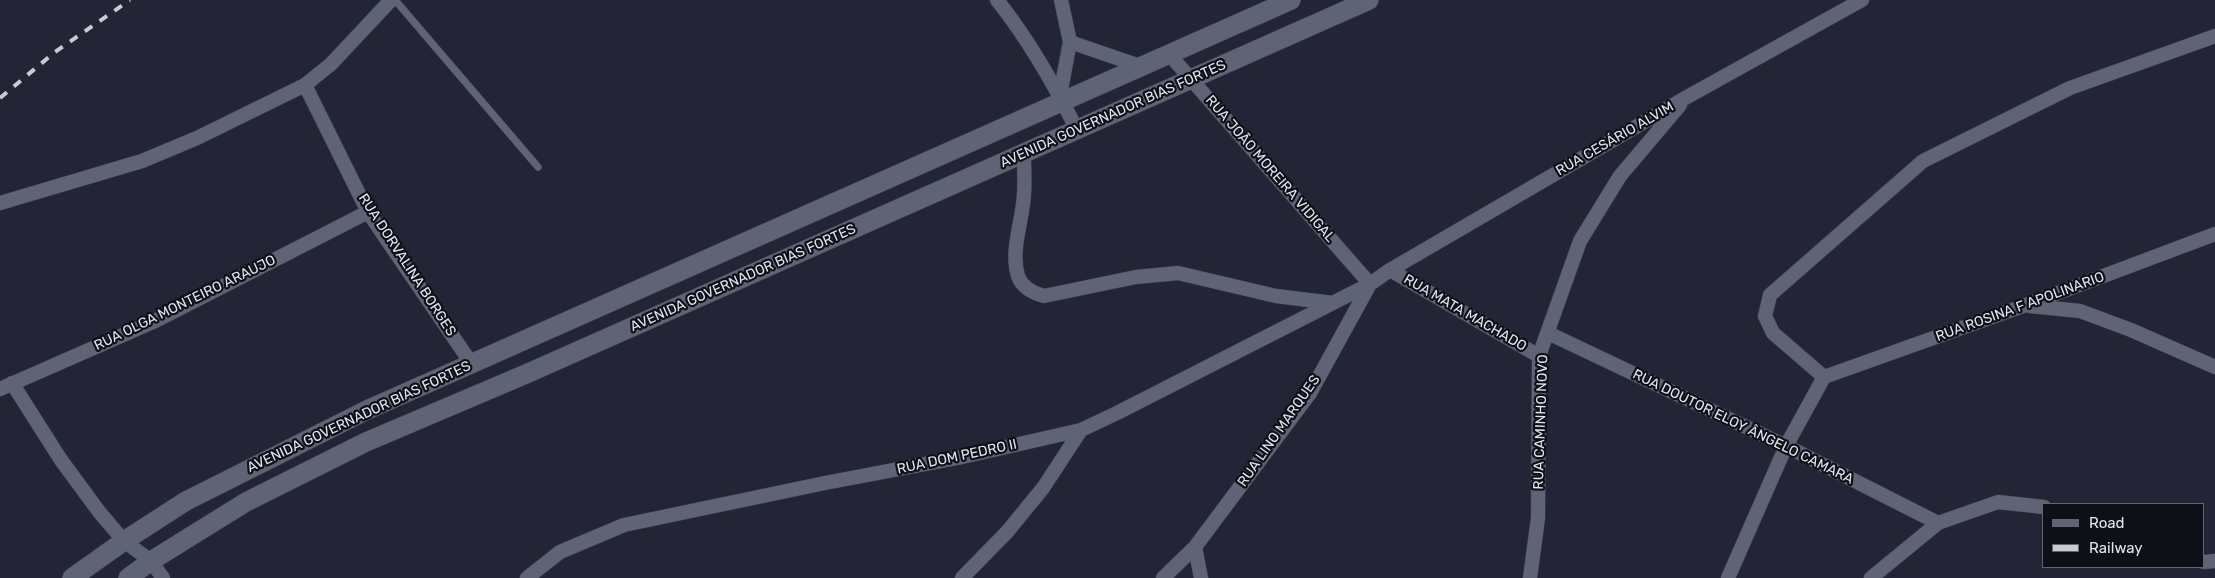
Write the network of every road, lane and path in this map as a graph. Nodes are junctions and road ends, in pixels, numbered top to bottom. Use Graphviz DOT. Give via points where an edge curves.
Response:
graph roads {
  1 [pos="391,0"];
  2 [pos="395,0"];
  3 [pos="997,0"];
  4 [pos="1062,0"];
  5 [pos="1291,0"];
  6 [pos="1369,0"];
  7 [pos="1862,0"];
  8 [pos="2215,36"];
  9 [pos="1070,42"];
  10 [pos="1169,54"];
  11 [pos="1140,66"];
  12 [pos="1191,78"];
  13 [pos="305,85"];
  14 [pos="1687,97"];
  15 [pos="1061,98"];
  16 [pos="1077,130"];
  17 [pos="1024,155"];
  18 [pos="538,167"];
  19 [pos="839,202"];
  20 [pos="0,203"];
  21 [pos="368,212"];
  22 [pos="852,230"];
  23 [pos="2215,234"];
  24 [pos="1390,270"];
  25 [pos="1370,284"];
  26 [pos="1332,303"];
  27 [pos="2026,305"];
  28 [pos="1548,333"];
  29 [pos="510,347"];
  30 [pos="1539,356"];
  31 [pos="471,363"];
  32 [pos="2215,367"];
  33 [pos="526,374"];
  34 [pos="1824,377"];
  35 [pos="6,386"];
  36 [pos="1081,430"];
  37 [pos="1786,446"];
  38 [pos="2042,507"];
  39 [pos="1938,523"];
  40 [pos="124,540"];
  41 [pos="1195,547"];
  42 [pos="151,561"];
  43 [pos="72,578"];
  44 [pos="128,578"];
  45 [pos="163,578"];
  46 [pos="527,578"];
  47 [pos="962,578"];
  48 [pos="1164,578"];
  49 [pos="1200,578"];
  50 [pos="1530,578"];
  51 [pos="1728,578"];
  52 [pos="1872,578"];
  1 -- 13 [label="street" via="331,64"];
  2 -- 18 [label="lane"];
  3 -- 15 [label="street" via="1021,30"];
  4 -- 9 [label="street"];
  5 -- 10 [label="main road, AVENIDA GOVERNADOR BIAS FORTES"];
  6 -- 12 [label="main road, AVENIDA GOVERNADOR BIAS FORTES"];
  7 -- 14 [label="street, RUA CESÁRIO ALVIM"];
  8 -- 34 [label="street" via="2070,88 1924,161 1770,295 1765,316 1773,333"];
  9 -- 11 [label="street"];
  9 -- 15 [label="street"];
  10 -- 11 [label="main road, AVENIDA GOVERNADOR BIAS FORTES"];
  10 -- 12 [label="street, RUA JOÃO MOREIRA VIDIGAL"];
  11 -- 15 [label="main road, AVENIDA GOVERNADOR BIAS FORTES"];
  12 -- 16 [label="main road, AVENIDA GOVERNADOR BIAS FORTES"];
  12 -- 25 [label="street, RUA JOÃO MOREIRA VIDIGAL"];
  13 -- 20 [label="street" via="142,161"];
  13 -- 21 [label="street, RUA DORVALINA BORGES"];
  14 -- 24 [label="street, RUA CESÁRIO ALVIM"];
  14 -- 28 [label="street, RUA CAMINHO NOVO" via="1620,176 1580,241"];
  15 -- 16 [label="street"];
  15 -- 19 [label="main road, AVENIDA GOVERNADOR BIAS FORTES"];
  16 -- 17 [label="main road, AVENIDA GOVERNADOR BIAS FORTES"];
  17 -- 22 [label="main road, AVENIDA GOVERNADOR BIAS FORTES"];
  17 -- 26 [label="street" via="1024,195 1016,265 1018,277 1035,294 1044,296 1136,277 1178,274 1276,296"];
  19 -- 22 [label="main road"];
  19 -- 29 [label="main road, AVENIDA GOVERNADOR BIAS FORTES"];
  21 -- 31 [label="street, RUA DORVALINA BORGES"];
  21 -- 35 [label="street, RUA OLGA MONTEIRO ARAUJO" via="156,321"];
  22 -- 33 [label="main road, AVENIDA GOVERNADOR BIAS FORTES"];
  23 -- 27 [label="street, RUA ROSINA F APOLINARIO"];
  24 -- 25 [label="street, RUA CESÁRIO ALVIM"];
  24 -- 30 [label="street, RUA MATA MACHADO"];
  25 -- 26 [label="street, RUA DOM PEDRO II"];
  25 -- 41 [label="street, RUA LINO MARQUES" via="1310,393"];
  26 -- 36 [label="street, RUA DOM PEDRO II"];
  27 -- 32 [label="street" via="2080,311"];
  27 -- 34 [label="street, RUA ROSINA F APOLINARIO"];
  28 -- 30 [label="street, RUA CAMINHO NOVO"];
  28 -- 37 [label="street, RUA DOUTOR ELOY ÂNGELO CAMARA"];
  29 -- 31 [label="main road, AVENIDA GOVERNADOR BIAS FORTES"];
  29 -- 33 [label="main road"];
  30 -- 50 [label="street, RUA CAMINHO NOVO" via="1538,518"];
  31 -- 40 [label="main road, AVENIDA GOVERNADOR BIAS FORTES" via="279,453 186,501"];
  33 -- 42 [label="main road, AVENIDA GOVERNADOR BIAS FORTES" via="358,446 246,502"];
  34 -- 37 [label="street"];
  35 -- 40 [label="street" via="100,514"];
  36 -- 46 [label="street, RUA DOM PEDRO II" via="624,525 560,552"];
  36 -- 47 [label="street" via="1043,488 1007,532"];
  37 -- 39 [label="street, RUA DOUTOR ELOY ÂNGELO CAMARA"];
  37 -- 51 [label="street"];
  38 -- 39 [label="street" via="1998,502"];
  39 -- 52 [label="street"];
  40 -- 42 [label="street"];
  40 -- 43 [label="main road, AVENIDA GOVERNADOR BIAS FORTES"];
  41 -- 48 [label="street, RUA LINO MARQUES"];
  41 -- 49 [label="street"];
  42 -- 44 [label="main road, AVENIDA GOVERNADOR BIAS FORTES"];
  42 -- 45 [label="street"];
}
